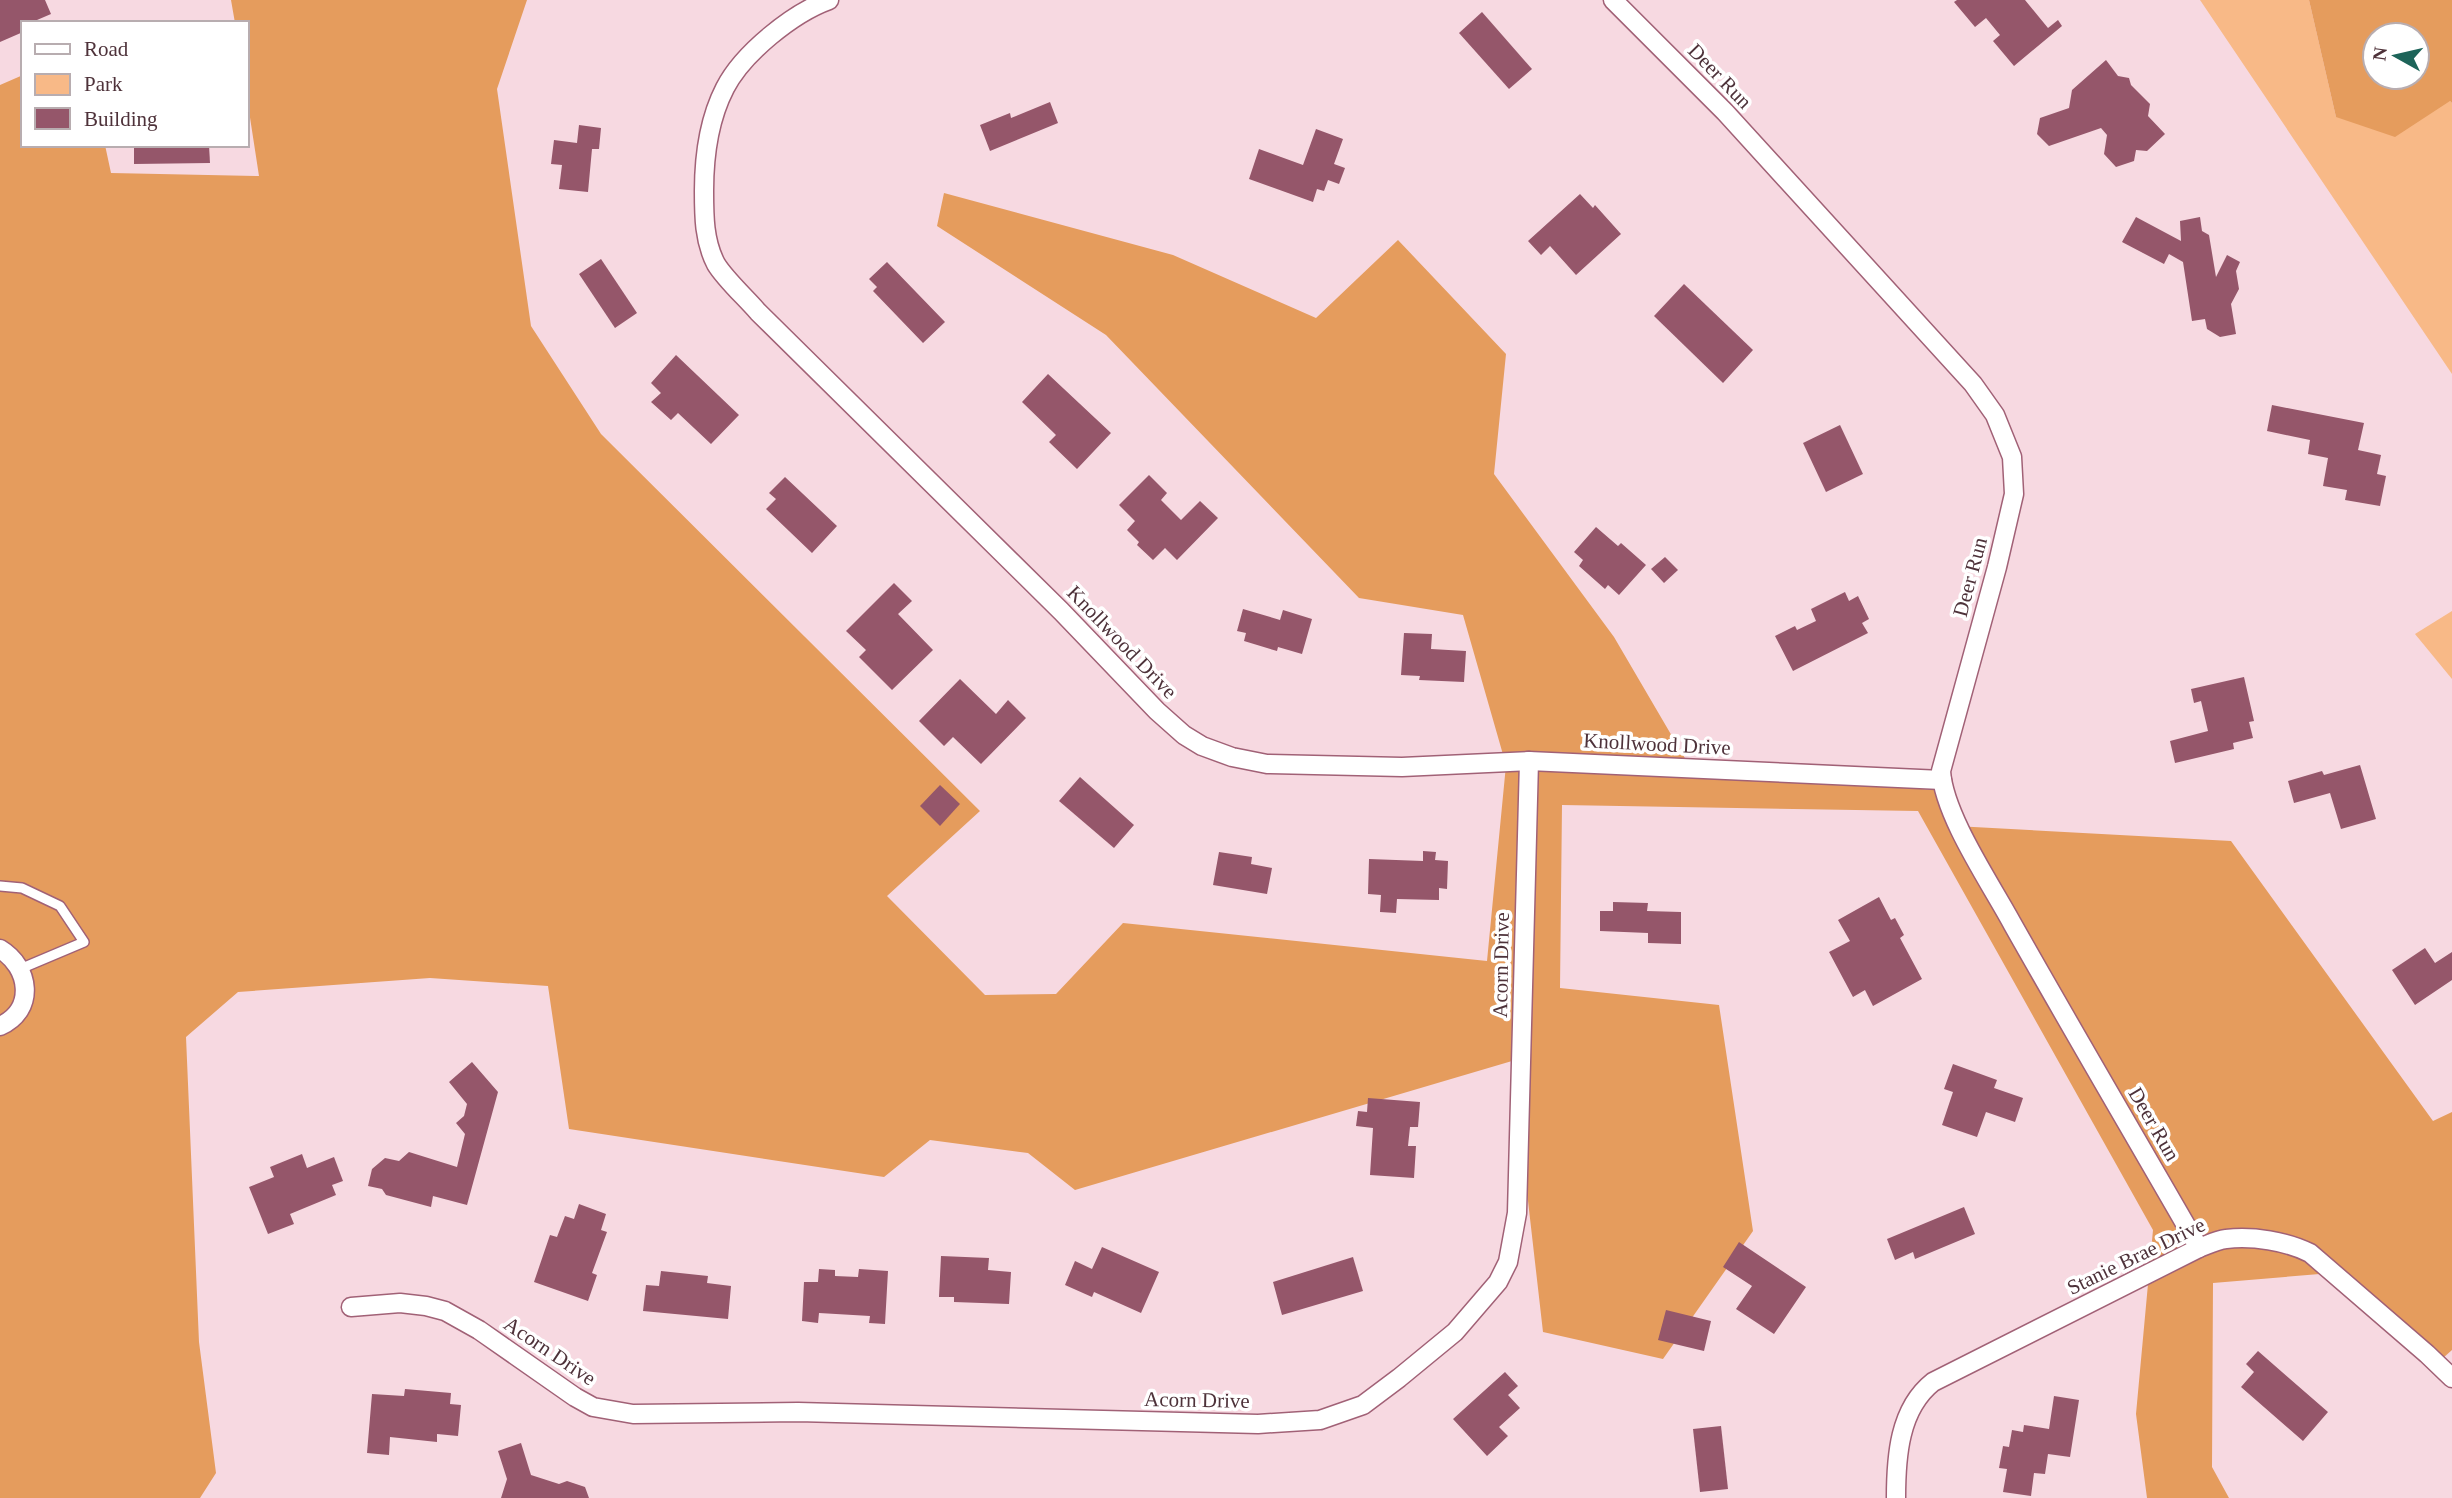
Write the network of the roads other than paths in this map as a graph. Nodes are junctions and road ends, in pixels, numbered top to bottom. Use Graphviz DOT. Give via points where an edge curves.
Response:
graph roads {
  1 [pos="829,0"];
  2 [pos="1613,0"];
  3 [pos="1529,761"];
  4 [pos="1942,780"];
  5 [pos="0,886"];
  6 [pos="0,949"];
  7 [pos="20,969"];
  8 [pos="0,1026"];
  9 [pos="2199,1248"];
  10 [pos="351,1307"];
  11 [pos="2452,1378"];
  12 [pos="1896,1498"];
  1 -- 3 [label="street, Knollwood Drive" via="795,17 755,49 726,86 710,130 704,226 717,264 758,312 1157,712 1202,746 1268,764 1402,767"];
  2 -- 4 [label="street, Deer Run" via="1725,112 1970,380 1995,415 2012,457 2014,494"];
  3 -- 4 [label="street, Knollwood Drive"];
  3 -- 10 [label="street, Acorn Drive" via="1517,1213 1508,1262 1498,1282 1455,1332 1363,1405 1320,1420 1258,1424 798,1412 632,1414 593,1407 445,1311 400,1303"];
  4 -- 9 [label="street, Deer Run" via="1950,808 1985,875"];
  5 -- 7 [label="lane" via="22,888 61,906 84,942"];
  6 -- 7 [label="street" via="12,956"];
  7 -- 8 [label="street" via="25,987 22,1003 15,1016"];
  9 -- 11 [label="street, Stanie Brae Drive" via="2225,1239 2299,1247"];
  9 -- 12 [label="street, Stanie Brae Drive" via="1922,1391 1906,1416 1896,1467"];
}
